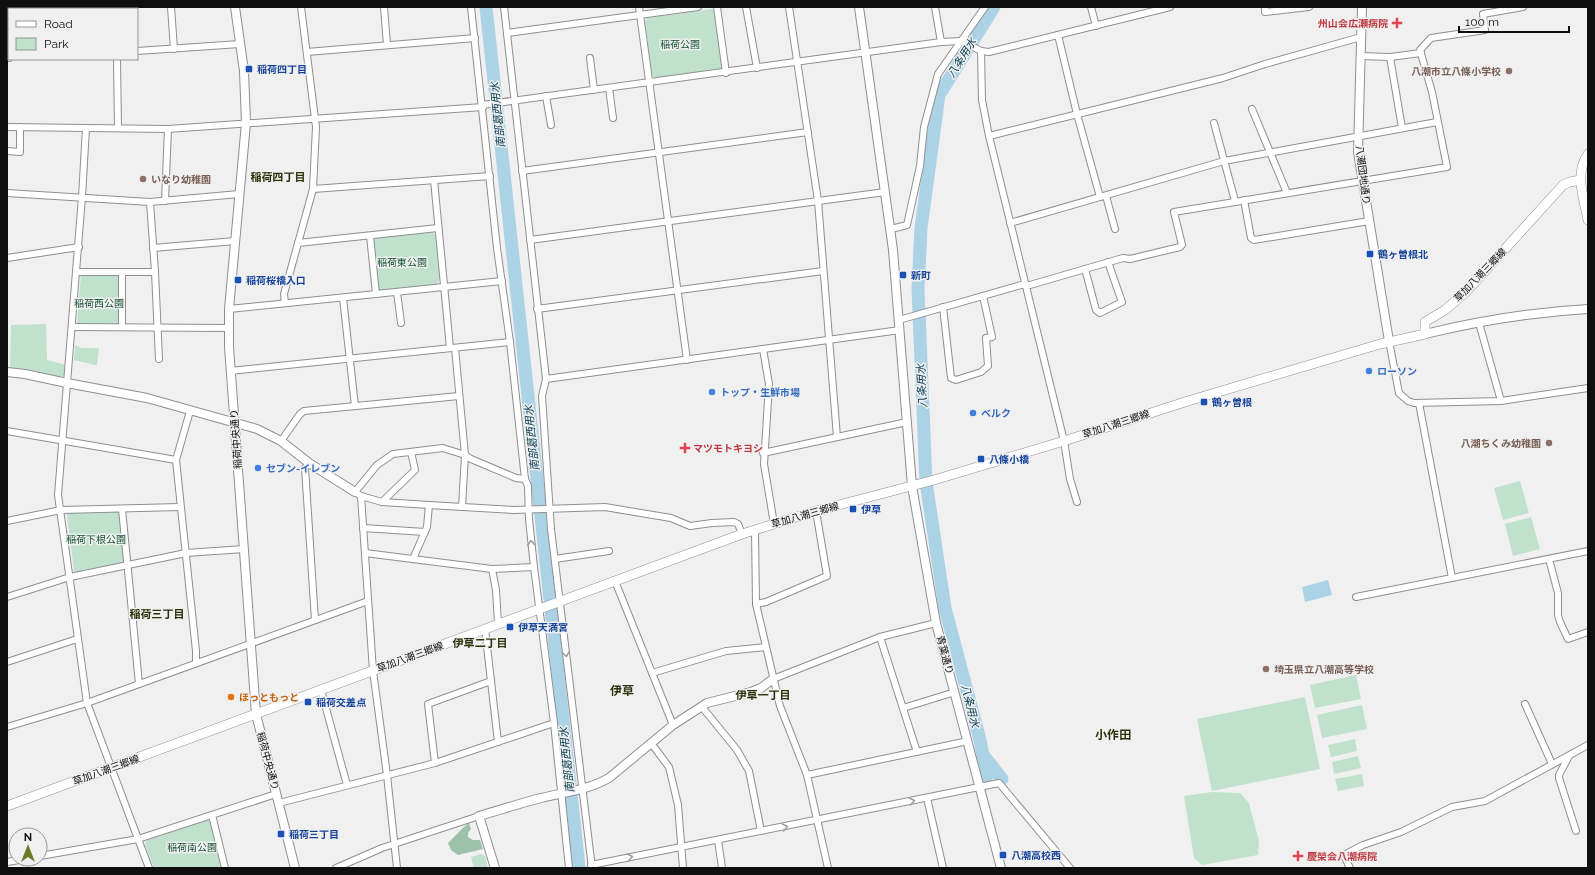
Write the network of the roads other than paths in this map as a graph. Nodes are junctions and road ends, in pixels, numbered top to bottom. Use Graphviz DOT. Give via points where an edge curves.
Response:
graph roads {
  1 [pos="171,7"];
  2 [pos="235,7"];
  3 [pos="301,7"];
  4 [pos="384,7"];
  5 [pos="471,7"];
  6 [pos="504,7"];
  7 [pos="639,7"];
  8 [pos="698,7"];
  9 [pos="717,7"];
  10 [pos="746,7"];
  11 [pos="790,7"];
  12 [pos="859,7"];
  13 [pos="935,7"];
  14 [pos="985,7"];
  15 [pos="1091,7"];
  16 [pos="1170,7"];
  17 [pos="1265,7"];
  18 [pos="1309,7"];
  19 [pos="1362,7"];
  20 [pos="1523,7"];
  21 [pos="640,15"];
  22 [pos="1096,26"];
  23 [pos="507,33"];
  24 [pos="1058,35"];
  25 [pos="475,38"];
  26 [pos="1361,38"];
  27 [pos="962,41"];
  28 [pos="940,42"];
  29 [pos="240,44"];
  30 [pos="387,45"];
  31 [pos="174,49"];
  32 [pos="138,51"];
  33 [pos="981,51"];
  34 [pos="307,52"];
  35 [pos="866,53"];
  36 [pos="1421,53"];
  37 [pos="1360,56"];
  38 [pos="1390,57"];
  39 [pos="590,58"];
  40 [pos="116,60"];
  41 [pos="798,62"];
  42 [pos="757,68"];
  43 [pos="726,73"];
  44 [pos="649,83"];
  45 [pos="609,88"];
  46 [pos="594,90"];
  47 [pos="546,96"];
  48 [pos="514,100"];
  49 [pos="482,106"];
  50 [pos="1252,109"];
  51 [pos="1077,114"];
  52 [pos="315,118"];
  53 [pos="613,118"];
  54 [pos="1438,122"];
  55 [pos="246,123"];
  56 [pos="1214,123"];
  57 [pos="550,125"];
  58 [pos="7,127"];
  59 [pos="20,127"];
  60 [pos="86,128"];
  61 [pos="118,128"];
  62 [pos="1402,128"];
  63 [pos="168,129"];
  64 [pos="808,132"];
  65 [pos="989,136"];
  66 [pos="1358,136"];
  67 [pos="7,151"];
  68 [pos="658,152"];
  69 [pos="1270,152"];
  70 [pos="1588,154"];
  71 [pos="1224,161"];
  72 [pos="522,171"];
  73 [pos="490,176"];
  74 [pos="434,180"];
  75 [pos="1580,180"];
  76 [pos="1363,181"];
  77 [pos="313,189"];
  78 [pos="885,192"];
  79 [pos="7,193"];
  80 [pos="1287,193"];
  81 [pos="239,194"];
  82 [pos="1103,196"];
  83 [pos="82,198"];
  84 [pos="1244,200"];
  85 [pos="165,201"];
  86 [pos="818,201"];
  87 [pos="1235,201"];
  88 [pos="150,202"];
  89 [pos="1588,220"];
  90 [pos="1369,221"];
  91 [pos="668,222"];
  92 [pos="1010,223"];
  93 [pos="438,228"];
  94 [pos="891,229"];
  95 [pos="1115,229"];
  96 [pos="370,236"];
  97 [pos="235,240"];
  98 [pos="530,240"];
  99 [pos="298,243"];
  100 [pos="78,247"];
  101 [pos="153,248"];
  102 [pos="7,258"];
  103 [pos="1108,262"];
  104 [pos="1085,269"];
  105 [pos="823,271"];
  106 [pos="77,272"];
  107 [pos="122,272"];
  108 [pos="155,272"];
  109 [pos="502,281"];
  110 [pos="1026,285"];
  111 [pos="444,286"];
  112 [pos="677,290"];
  113 [pos="397,292"];
  114 [pos="376,294"];
  115 [pos="983,296"];
  116 [pos="343,298"];
  117 [pos="285,303"];
  118 [pos="943,307"];
  119 [pos="229,309"];
  120 [pos="537,310"];
  121 [pos="1588,310"];
  122 [pos="899,320"];
  123 [pos="401,323"];
  124 [pos="1479,323"];
  125 [pos="72,327"];
  126 [pos="122,327"];
  127 [pos="158,328"];
  128 [pos="228,328"];
  129 [pos="900,330"];
  130 [pos="1425,334"];
  131 [pos="829,340"];
  132 [pos="1389,341"];
  133 [pos="510,342"];
  134 [pos="452,348"];
  135 [pos="763,349"];
  136 [pos="160,359"];
  137 [pos="350,359"];
  138 [pos="687,360"];
  139 [pos="230,371"];
  140 [pos="7,372"];
  141 [pos="546,379"];
  142 [pos="67,383"];
  143 [pos="1588,388"];
  144 [pos="459,396"];
  145 [pos="1501,401"];
  146 [pos="1419,403"];
  147 [pos="355,406"];
  148 [pos="190,410"];
  149 [pos="234,422"];
  150 [pos="907,422"];
  151 [pos="7,431"];
  152 [pos="837,437"];
  153 [pos="63,441"];
  154 [pos="281,441"];
  155 [pos="1064,441"];
  156 [pos="411,452"];
  157 [pos="763,453"];
  158 [pos="465,455"];
  159 [pos="176,460"];
  160 [pos="309,463"];
  161 [pos="525,479"];
  162 [pos="912,486"];
  163 [pos="358,494"];
  164 [pos="382,502"];
  165 [pos="1077,502"];
  166 [pos="429,505"];
  167 [pos="180,507"];
  168 [pos="462,507"];
  169 [pos="122,509"];
  170 [pos="531,509"];
  171 [pos="548,509"];
  172 [pos="60,510"];
  173 [pos="816,511"];
  174 [pos="7,522"];
  175 [pos="774,524"];
  176 [pos="363,528"];
  177 [pos="755,530"];
  178 [pos="425,532"];
  179 [pos="742,534"];
  180 [pos="244,549"];
  181 [pos="609,551"];
  182 [pos="1588,551"];
  183 [pos="186,553"];
  184 [pos="365,553"];
  185 [pos="413,559"];
  186 [pos="555,559"];
  187 [pos="1549,559"];
  188 [pos="127,566"];
  189 [pos="534,567"];
  190 [pos="492,569"];
  191 [pos="70,578"];
  192 [pos="1452,578"];
  193 [pos="615,581"];
  194 [pos="7,597"];
  195 [pos="1356,598"];
  196 [pos="368,601"];
  197 [pos="558,602"];
  198 [pos="756,604"];
  199 [pos="542,608"];
  200 [pos="316,620"];
  201 [pos="936,623"];
  202 [pos="498,624"];
  203 [pos="485,629"];
  204 [pos="1588,632"];
  205 [pos="880,636"];
  206 [pos="77,639"];
  207 [pos="251,645"];
  208 [pos="766,647"];
  209 [pos="7,662"];
  210 [pos="196,664"];
  211 [pos="373,671"];
  212 [pos="652,673"];
  213 [pos="773,680"];
  214 [pos="491,681"];
  215 [pos="139,684"];
  216 [pos="321,690"];
  217 [pos="954,692"];
  218 [pos="87,703"];
  219 [pos="1525,704"];
  220 [pos="702,707"];
  221 [pos="903,708"];
  222 [pos="256,714"];
  223 [pos="554,723"];
  224 [pos="673,725"];
  225 [pos="7,727"];
  226 [pos="498,742"];
  227 [pos="968,742"];
  228 [pos="651,743"];
  229 [pos="1588,745"];
  230 [pos="917,752"];
  231 [pos="1569,756"];
  232 [pos="435,763"];
  233 [pos="1552,764"];
  234 [pos="110,768"];
  235 [pos="807,774"];
  236 [pos="387,775"];
  237 [pos="347,785"];
  238 [pos="980,788"];
  239 [pos="581,790"];
  240 [pos="564,793"];
  241 [pos="276,794"];
  242 [pos="927,798"];
  243 [pos="279,803"];
  244 [pos="7,806"];
  245 [pos="212,815"];
  246 [pos="479,816"];
  247 [pos="817,820"];
  248 [pos="1576,830"];
  249 [pos="761,831"];
  250 [pos="138,839"];
  251 [pos="718,840"];
  252 [pos="395,844"];
  253 [pos="681,847"];
  254 [pos="48,855"];
  255 [pos="592,866"];
  256 [pos="149,868"];
  257 [pos="225,868"];
  258 [pos="295,868"];
  259 [pos="336,868"];
  260 [pos="397,868"];
  261 [pos="494,868"];
  262 [pos="570,868"];
  263 [pos="683,868"];
  264 [pos="722,868"];
  265 [pos="828,868"];
  266 [pos="943,868"];
  267 [pos="1001,868"];
  268 [pos="1070,868"];
  269 [pos="1350,868"];
  1 -- 31 [label="street"];
  2 -- 29 [label="street, 稲荷中央通り"];
  3 -- 34 [label="street"];
  4 -- 30 [label="street"];
  5 -- 25 [label="street"];
  6 -- 23 [label="street"];
  7 -- 21 [label="street"];
  8 -- 21 [label="street"];
  9 -- 43 [label="street"];
  10 -- 42 [label="street"];
  11 -- 41 [label="street"];
  12 -- 35 [label="street, 青葉通り"];
  13 -- 28 [label="street"];
  14 -- 27 [label="street"];
  15 -- 22 [label="street"];
  16 -- 22 [label="street"];
  17 -- 18 [label="street" via="1265,12"];
  19 -- 26 [label="street, 八潮団地通り"];
  20 -- 36 [label="street" via="1483,14 1485,30 1431,38 1420,50"];
  21 -- 23 [label="street"];
  21 -- 44 [label="street"];
  22 -- 24 [label="street"];
  23 -- 48 [label="street"];
  24 -- 33 [label="street" via="989,52"];
  24 -- 51 [label="street"];
  25 -- 30 [label="street"];
  25 -- 49 [label="street"];
  26 -- 37 [label="street, 八潮団地通り"];
  26 -- 51 [label="street" via="1223,78"];
  27 -- 28 [label="street"];
  27 -- 33 [label="street"];
  27 -- 94 [label="street" via="936,80 924,127 920,166 907,225"];
  28 -- 35 [label="street"];
  29 -- 31 [label="street"];
  29 -- 55 [label="street, 稲荷中央通り"];
  30 -- 34 [label="street"];
  31 -- 32 [label="street"];
  33 -- 65 [label="street" via="982,100"];
  34 -- 52 [label="street"];
  35 -- 41 [label="street"];
  35 -- 78 [label="street, 青葉通り"];
  36 -- 38 [label="street"];
  36 -- 54 [label="street"];
  37 -- 38 [label="street"];
  37 -- 66 [label="street, 八潮団地通り"];
  38 -- 62 [label="street"];
  39 -- 46 [label="street"];
  40 -- 61 [label="street"];
  41 -- 42 [label="street"];
  41 -- 64 [label="street"];
  42 -- 43 [label="street"];
  43 -- 44 [label="street"];
  44 -- 45 [label="street"];
  44 -- 68 [label="street"];
  45 -- 46 [label="street"];
  45 -- 53 [label="street"];
  46 -- 47 [label="street"];
  47 -- 48 [label="street"];
  47 -- 57 [label="street"];
  48 -- 49 [label="street"];
  48 -- 72 [label="street"];
  49 -- 52 [label="street"];
  49 -- 73 [label="street"];
  50 -- 69 [label="street"];
  51 -- 65 [label="street"];
  51 -- 82 [label="street"];
  52 -- 55 [label="street"];
  52 -- 77 [label="street"];
  54 -- 62 [label="street"];
  54 -- 76 [label="street" via="1447,167"];
  55 -- 63 [label="street"];
  55 -- 81 [label="street, 稲荷中央通り"];
  56 -- 71 [label="street"];
  58 -- 59 [label="street"];
  59 -- 60 [label="street"];
  59 -- 67 [label="street" via="20,152"];
  60 -- 61 [label="street"];
  60 -- 83 [label="street"];
  61 -- 63 [label="street"];
  62 -- 66 [label="street"];
  63 -- 85 [label="street"];
  64 -- 68 [label="street"];
  64 -- 86 [label="street"];
  65 -- 92 [label="street"];
  66 -- 69 [label="street"];
  66 -- 76 [label="street, 八潮団地通り"];
  68 -- 72 [label="street"];
  68 -- 91 [label="street"];
  69 -- 71 [label="street"];
  69 -- 80 [label="street"];
  70 -- 75 [label="main road" via="1582,165"];
  71 -- 82 [label="street"];
  71 -- 87 [label="street"];
  72 -- 98 [label="street"];
  73 -- 74 [label="street"];
  73 -- 109 [label="street"];
  74 -- 77 [label="street"];
  74 -- 93 [label="street"];
  75 -- 89 [label="main road"];
  75 -- 130 [label="main road, 草加八潮三郷線" via="1563,185 1466,292 1445,310 1425,322"];
  76 -- 80 [label="street"];
  76 -- 90 [label="street, 八潮団地通り"];
  77 -- 99 [label="street"];
  78 -- 86 [label="street"];
  78 -- 94 [label="street, 青葉通り"];
  79 -- 83 [label="street"];
  80 -- 84 [label="street"];
  81 -- 85 [label="street"];
  81 -- 97 [label="street, 稲荷中央通り"];
  82 -- 92 [label="street"];
  82 -- 95 [label="street"];
  83 -- 88 [label="street"];
  83 -- 100 [label="street"];
  84 -- 87 [label="street"];
  84 -- 90 [label="street" via="1251,238 1254,240"];
  85 -- 88 [label="street"];
  86 -- 91 [label="street"];
  86 -- 105 [label="street"];
  87 -- 103 [label="street" via="1174,212 1182,245 1180,247"];
  88 -- 101 [label="street"];
  90 -- 132 [label="street, 八潮団地通り"];
  91 -- 98 [label="street"];
  91 -- 112 [label="street"];
  92 -- 110 [label="street"];
  93 -- 96 [label="street"];
  93 -- 111 [label="street"];
  94 -- 122 [label="street, 青葉通り"];
  96 -- 99 [label="street"];
  96 -- 114 [label="street"];
  97 -- 101 [label="street"];
  97 -- 119 [label="street, 稲荷中央通り"];
  98 -- 120 [label="street"];
  99 -- 117 [label="street" via="284,294"];
  100 -- 102 [label="street"];
  100 -- 106 [label="street"];
  101 -- 108 [label="street"];
  103 -- 104 [label="street"];
  103 -- 104 [label="street" via="1122,302 1100,313 1096,310"];
  104 -- 110 [label="street"];
  105 -- 112 [label="street"];
  105 -- 131 [label="street"];
  106 -- 107 [label="street"];
  106 -- 125 [label="street"];
  107 -- 108 [label="street"];
  107 -- 126 [label="street"];
  108 -- 127 [label="street"];
  109 -- 111 [label="street"];
  109 -- 133 [label="street"];
  110 -- 115 [label="street"];
  110 -- 155 [label="street"];
  111 -- 113 [label="street"];
  111 -- 134 [label="street"];
  112 -- 120 [label="street"];
  112 -- 138 [label="street"];
  113 -- 114 [label="street"];
  113 -- 123 [label="street"];
  114 -- 116 [label="street"];
  115 -- 118 [label="street"];
  115 -- 118 [label="street" via="992,337 986,338 988,366 981,372 956,380 951,378"];
  116 -- 117 [label="street"];
  116 -- 137 [label="street"];
  117 -- 119 [label="street"];
  118 -- 122 [label="street"];
  119 -- 128 [label="street, 稲荷中央通り"];
  120 -- 141 [label="street"];
  121 -- 124 [label="street"];
  122 -- 129 [label="street, 青葉通り"];
  124 -- 130 [label="street"];
  124 -- 145 [label="street"];
  125 -- 126 [label="street"];
  125 -- 142 [label="street"];
  126 -- 127 [label="street"];
  127 -- 128 [label="street"];
  127 -- 136 [label="street"];
  128 -- 139 [label="street, 稲荷中央通り"];
  129 -- 131 [label="street"];
  129 -- 150 [label="street, 青葉通り"];
  130 -- 132 [label="main road, 草加八潮三郷線"];
  131 -- 135 [label="street"];
  131 -- 152 [label="street"];
  132 -- 146 [label="street" via="1399,393 1408,401"];
  132 -- 155 [label="main road, 草加八潮三郷線" via="1188,400"];
  133 -- 134 [label="street"];
  133 -- 161 [label="street"];
  134 -- 137 [label="street"];
  134 -- 144 [label="street"];
  135 -- 138 [label="street"];
  135 -- 157 [label="street" via="769,384"];
  137 -- 139 [label="street"];
  137 -- 147 [label="street"];
  138 -- 141 [label="street"];
  139 -- 149 [label="street, 稲荷中央通り"];
  140 -- 142 [label="street"];
  141 -- 171 [label="street" via="542,396"];
  142 -- 148 [label="street" via="133,395"];
  142 -- 153 [label="street"];
  143 -- 145 [label="street"];
  144 -- 147 [label="street"];
  144 -- 158 [label="street"];
  145 -- 146 [label="street"];
  146 -- 192 [label="street"];
  147 -- 154 [label="street" via="304,411"];
  148 -- 149 [label="street"];
  148 -- 159 [label="street"];
  149 -- 154 [label="street" via="257,429"];
  149 -- 180 [label="street, 稲荷中央通り"];
  150 -- 152 [label="street"];
  150 -- 162 [label="street, 青葉通り"];
  151 -- 153 [label="street"];
  152 -- 157 [label="street"];
  153 -- 159 [label="street"];
  153 -- 172 [label="street" via="58,495"];
  154 -- 160 [label="street"];
  155 -- 162 [label="main road, 草加八潮三郷線"];
  155 -- 165 [label="street" via="1070,479"];
  156 -- 158 [label="street" via="443,448"];
  156 -- 163 [label="street" via="393,454 377,465"];
  156 -- 164 [label="street" via="415,470"];
  157 -- 175 [label="street"];
  158 -- 161 [label="street" via="516,478"];
  158 -- 168 [label="street"];
  159 -- 167 [label="street"];
  160 -- 163 [label="street"];
  160 -- 200 [label="street" via="305,468"];
  161 -- 170 [label="street"];
  162 -- 173 [label="main road, 草加八潮三郷線"];
  162 -- 201 [label="street, 青葉通り"];
  163 -- 164 [label="street"];
  163 -- 176 [label="street"];
  164 -- 166 [label="street"];
  166 -- 168 [label="street"];
  166 -- 178 [label="street"];
  167 -- 169 [label="street"];
  167 -- 183 [label="street"];
  168 -- 170 [label="street"];
  169 -- 172 [label="street"];
  169 -- 188 [label="street"];
  170 -- 171 [label="street"];
  189 -- 170 [label="street, one-way"];
  171 -- 179 [label="street" via="605,507 671,518 690,526 734,522 738,524"];
  171 -- 186 [label="street"];
  172 -- 174 [label="street"];
  172 -- 191 [label="street"];
  173 -- 175 [label="main road, 草加八潮三郷線"];
  173 -- 198 [label="street" via="827,576"];
  175 -- 177 [label="main road, 草加八潮三郷線"];
  176 -- 178 [label="street"];
  176 -- 184 [label="street"];
  177 -- 179 [label="main road, 草加八潮三郷線"];
  177 -- 198 [label="street"];
  178 -- 185 [label="street"];
  179 -- 193 [label="main road, 草加八潮三郷線"];
  180 -- 183 [label="street"];
  180 -- 207 [label="street, 稲荷中央通り"];
  181 -- 186 [label="street"];
  182 -- 187 [label="street"];
  183 -- 188 [label="street"];
  183 -- 210 [label="street"];
  184 -- 185 [label="street"];
  184 -- 196 [label="street"];
  185 -- 190 [label="street"];
  186 -- 197 [label="street"];
  187 -- 192 [label="street"];
  187 -- 204 [label="street" via="1558,593 1558,615 1568,639"];
  188 -- 191 [label="street"];
  188 -- 215 [label="street"];
  189 -- 190 [label="street"];
  189 -- 199 [label="street"];
  190 -- 202 [label="street"];
  191 -- 194 [label="street"];
  191 -- 206 [label="street"];
  192 -- 195 [label="street"];
  193 -- 197 [label="main road, 草加八潮三郷線"];
  193 -- 212 [label="street"];
  196 -- 200 [label="street"];
  196 -- 211 [label="street"];
  197 -- 199 [label="main road, 草加八潮三郷線"];
  197 -- 239 [label="street, one-way"];
  198 -- 208 [label="street"];
  199 -- 202 [label="main road, 草加八潮三郷線"];
  199 -- 223 [label="street"];
  200 -- 207 [label="street"];
  201 -- 205 [label="street"];
  201 -- 217 [label="street, 青葉通り"];
  202 -- 203 [label="main road, 草加八潮三郷線"];
  203 -- 211 [label="main road, 草加八潮三郷線"];
  203 -- 214 [label="street"];
  205 -- 213 [label="street"];
  205 -- 221 [label="street"];
  206 -- 209 [label="street"];
  206 -- 218 [label="street"];
  207 -- 210 [label="street"];
  207 -- 222 [label="street, 稲荷中央通り"];
  208 -- 212 [label="street" via="726,651"];
  208 -- 213 [label="street"];
  210 -- 215 [label="street"];
  211 -- 216 [label="main road, 草加八潮三郷線"];
  211 -- 236 [label="street"];
  212 -- 224 [label="street"];
  213 -- 220 [label="street" via="751,692 713,700"];
  213 -- 235 [label="street" via="780,706"];
  214 -- 226 [label="street"];
  214 -- 232 [label="street" via="428,704"];
  215 -- 218 [label="street"];
  216 -- 222 [label="main road, 草加八潮三郷線"];
  216 -- 237 [label="street"];
  217 -- 221 [label="street"];
  217 -- 227 [label="street, 青葉通り"];
  218 -- 225 [label="street"];
  218 -- 234 [label="street"];
  219 -- 233 [label="street"];
  220 -- 224 [label="street"];
  220 -- 249 [label="street" via="737,750 749,771"];
  221 -- 230 [label="street"];
  222 -- 234 [label="main road, 草加八潮三郷線"];
  222 -- 241 [label="street, 稲荷中央通り"];
  223 -- 226 [label="street"];
  223 -- 240 [label="street"];
  224 -- 228 [label="street"];
  226 -- 232 [label="street"];
  227 -- 230 [label="street"];
  227 -- 238 [label="street, 青葉通り"];
  228 -- 239 [label="street" via="609,778"];
  228 -- 253 [label="street" via="669,768 678,805"];
  229 -- 231 [label="street"];
  230 -- 235 [label="street"];
  231 -- 233 [label="street"];
  231 -- 248 [label="street" via="1559,778"];
  232 -- 236 [label="street"];
  233 -- 269 [label="street" via="1485,801 1452,807 1401,832 1363,845 1346,854 1345,858"];
  234 -- 244 [label="main road, 草加八潮三郷線"];
  234 -- 250 [label="street"];
  235 -- 247 [label="street"];
  236 -- 237 [label="street"];
  236 -- 252 [label="street"];
  237 -- 243 [label="street"];
  238 -- 242 [label="street"];
  238 -- 267 [label="street, 青葉通り"];
  238 -- 268 [label="street" via="999,783"];
  239 -- 240 [label="street"];
  239 -- 255 [label="street"];
  240 -- 246 [label="street"];
  240 -- 262 [label="street"];
  241 -- 243 [label="street, 稲荷中央通り"];
  241 -- 245 [label="street"];
  247 -- 242 [label="street, one-way"];
  242 -- 266 [label="street"];
  243 -- 258 [label="street, 稲荷中央通り"];
  245 -- 250 [label="street"];
  245 -- 257 [label="street"];
  246 -- 252 [label="street"];
  246 -- 261 [label="street"];
  249 -- 247 [label="street, one-way"];
  247 -- 265 [label="street"];
  249 -- 251 [label="street"];
  250 -- 254 [label="street"];
  250 -- 256 [label="street"];
  251 -- 253 [label="street"];
  251 -- 264 [label="street"];
  252 -- 259 [label="street" via="365,854"];
  252 -- 260 [label="street"];
  255 -- 253 [label="street, one-way"];
  253 -- 263 [label="street"];
}
